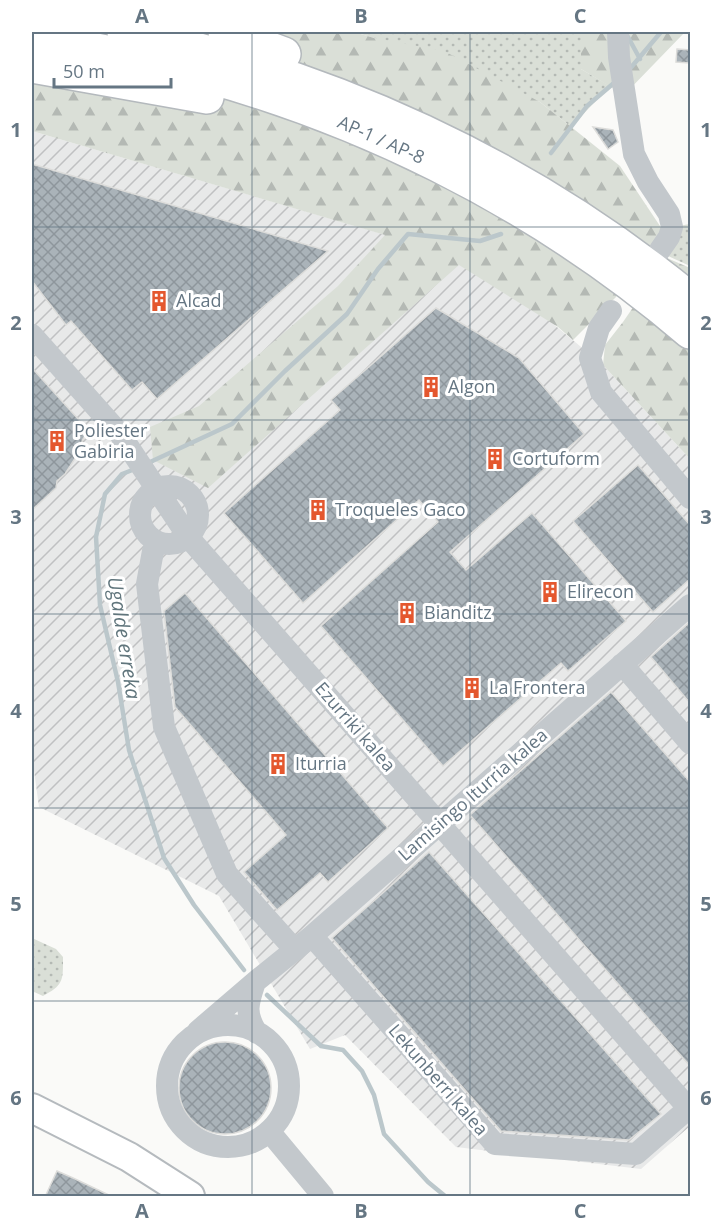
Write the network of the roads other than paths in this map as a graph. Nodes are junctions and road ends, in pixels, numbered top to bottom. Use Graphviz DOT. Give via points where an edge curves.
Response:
graph roads {
  1 [pos="124,32"];
  2 [pos="225,32"];
  3 [pos="618,32"];
  4 [pos="32,38"];
  5 [pos="32,66"];
  6 [pos="425,131"];
  7 [pos="454,172"];
  8 [pos="681,232"];
  9 [pos="660,250"];
  10 [pos="690,299"];
  11 [pos="611,311"];
  12 [pos="690,332"];
  13 [pos="32,335"];
  14 [pos="157,488"];
  15 [pos="690,498"];
  16 [pos="189,538"];
  17 [pos="159,543"];
  18 [pos="690,605"];
  19 [pos="622,664"];
  20 [pos="690,743"];
  21 [pos="441,824"];
  22 [pos="303,943"];
  23 [pos="255,982"];
  24 [pos="198,1031"];
  25 [pos="257,1033"];
  26 [pos="32,1108"];
  27 [pos="690,1108"];
  28 [pos="32,1120"];
  29 [pos="269,1131"];
  30 [pos="176,1197"];
  31 [pos="190,1197"];
  32 [pos="323,1197"];
  1 -- 6 [label="highway, AP-1 / AP-8" via="211,52 297,78"];
  2 -- 6 [label="highway" via="406,107"];
  3 -- 8 [label="street" via="634,153"];
  4 -- 7 [label="highway, AP-1 / AP-8" via="151,62 252,90 370,133"];
  5 -- 7 [label="highway" via="248,106 357,142 428,171"];
  6 -- 10 [label="highway, AP-1 / AP-8" via="559,204"];
  7 -- 12 [label="highway, AP-1 / AP-8" via="588,254"];
  8 -- 9 [label="street" via="669,237"];
  11 -- 15 [label="street" via="599,328 590,358 601,392"];
  13 -- 14 [label="street, Ezurriki kalea" via="120,434"];
  14 -- 16 [label="street, Ezurriki kalea"];
  14 -- 17 [label="street" via="146,496 140,516 150,538"];
  16 -- 17 [label="street" via="175,544"];
  16 -- 21 [label="street, Ezurriki kalea"];
  17 -- 22 [label="street, Lekunberri kalea" via="153,551 147,584 164,727 226,874"];
  18 -- 19 [label="street, Lamisingo Iturria kalea"];
  19 -- 20 [label="street"];
  19 -- 21 [label="street, Lamisingo Iturria kalea"];
  21 -- 22 [label="street, Lamisingo Iturria kalea"];
  21 -- 27 [label="street, Ezurriki kalea"];
  22 -- 23 [label="street, Lamisingo Iturria kalea"];
  22 -- 27 [label="street, Lekunberri kalea" via="495,1144 636,1154"];
  23 -- 24 [label="street, Lamisingo Iturria kalea"];
  23 -- 25 [label="street" via="248,1015"];
  24 -- 25 [label="street" via="233,1025"];
  24 -- 29 [label="street" via="171,1060 166,1082 173,1115 186,1132 209,1145 231,1148 258,1141"];
  25 -- 29 [label="street" via="282,1056 289,1077 289,1098 275,1127"];
  26 -- 31 [label="main road" via="129,1157"];
  28 -- 30 [label="main road" via="125,1165"];
  29 -- 32 [label="street"];
}
